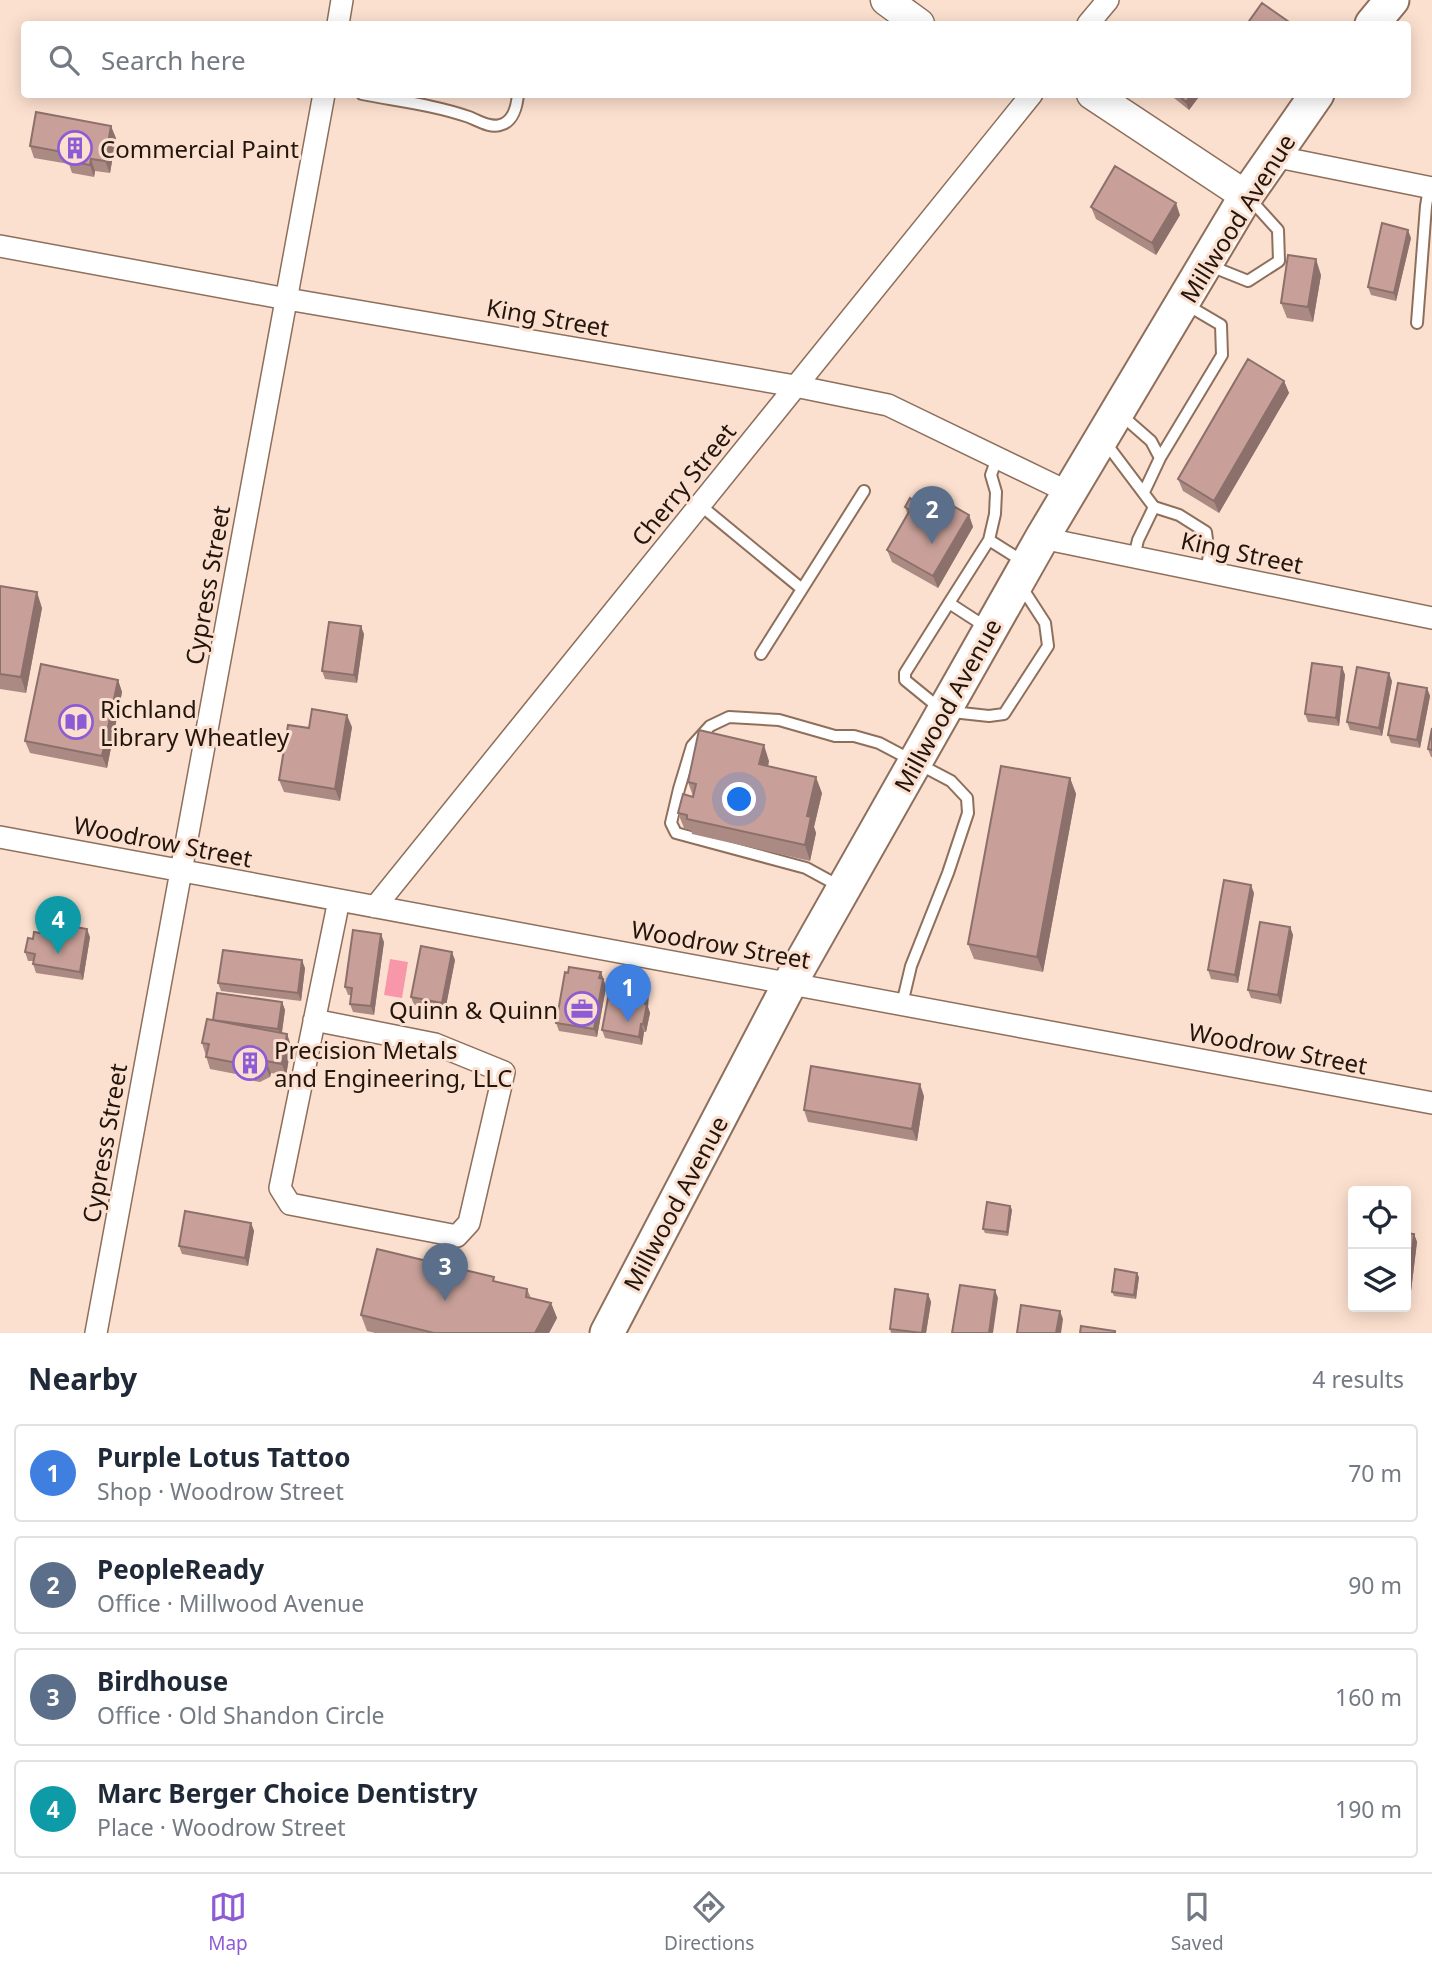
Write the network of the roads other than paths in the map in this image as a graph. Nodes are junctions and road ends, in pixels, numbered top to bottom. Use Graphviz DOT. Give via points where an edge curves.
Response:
graph roads {
  1 [pos="342,0"];
  2 [pos="886,0"];
  3 [pos="1108,0"];
  4 [pos="1392,0"];
  5 [pos="340,21"];
  6 [pos="915,21"];
  7 [pos="1090,21"];
  8 [pos="1374,21"];
  9 [pos="323,98"];
  10 [pos="384,98"];
  11 [pos="517,98"];
  12 [pos="1029,98"];
  13 [pos="1098,98"];
  14 [pos="1314,98"];
  15 [pos="1273,156"];
  16 [pos="1431,188"];
  17 [pos="1246,195"];
  18 [pos="0,246"];
  19 [pos="1206,264"];
  20 [pos="287,299"];
  21 [pos="1183,303"];
  22 [pos="1416,323"];
  23 [pos="795,386"];
  24 [pos="1110,425"];
  25 [pos="997,458"];
  26 [pos="1160,458"];
  27 [pos="864,491"];
  28 [pos="1144,492"];
  29 [pos="1070,493"];
  30 [pos="700,505"];
  31 [pos="1154,507"];
  32 [pos="989,540"];
  33 [pos="1134,557"];
  34 [pos="1029,561"];
  35 [pos="1206,572"];
  36 [pos="802,589"];
  37 [pos="950,603"];
  38 [pos="1432,618"];
  39 [pos="990,629"];
  40 [pos="761,654"];
  41 [pos="943,711"];
  42 [pos="915,762"];
  43 [pos="0,837"];
  44 [pos="181,871"];
  45 [pos="844,888"];
  46 [pos="339,900"];
  47 [pos="375,907"];
  48 [pos="790,984"];
  49 [pos="902,1004"];
  50 [pos="314,1020"];
  51 [pos="1432,1103"];
  52 [pos="96,1333"];
  53 [pos="607,1333"];
  1 -- 5 [label="street"];
  2 -- 6 [label="street"];
  3 -- 7 [label="street"];
  4 -- 8 [label="main road"];
  9 -- 20 [label="street, Cypress Street"];
  10 -- 11 [label="lane" via="499,126 515,111"];
  12 -- 23 [label="street, Cherry Street"];
  13 -- 17 [label="street"];
  14 -- 15 [label="main road, Millwood Avenue"];
  15 -- 16 [label="street"];
  15 -- 17 [label="main road, Millwood Avenue"];
  16 -- 22 [label="lane"];
  17 -- 19 [label="main road, Millwood Avenue"];
  17 -- 19 [label="lane" via="1278,230 1279,261 1248,281"];
  18 -- 20 [label="street, King Street"];
  19 -- 21 [label="main road, Millwood Avenue"];
  20 -- 23 [label="street, King Street"];
  20 -- 44 [label="street, Cypress Street"];
  21 -- 24 [label="main road, Millwood Avenue"];
  21 -- 26 [label="lane" via="1220,325 1222,355"];
  23 -- 25 [label="street, King Street" via="888,405"];
  23 -- 30 [label="street, Cherry Street"];
  24 -- 26 [label="lane" via="1151,441"];
  24 -- 28 [label="lane"];
  24 -- 29 [label="main road, Millwood Avenue"];
  25 -- 29 [label="street, King Street"];
  25 -- 32 [label="lane" via="991,475 996,492"];
  26 -- 28 [label="lane"];
  27 -- 36 [label="lane"];
  28 -- 31 [label="lane"];
  29 -- 34 [label="main road, Millwood Avenue"];
  30 -- 36 [label="lane"];
  30 -- 47 [label="street, Cherry Street"];
  31 -- 33 [label="lane"];
  31 -- 35 [label="lane" via="1206,532"];
  32 -- 34 [label="lane"];
  32 -- 37 [label="lane"];
  33 -- 34 [label="street, King Street"];
  33 -- 35 [label="street, King Street"];
  34 -- 39 [label="main road, Millwood Avenue"];
  34 -- 41 [label="lane" via="1048,646 1004,714"];
  35 -- 38 [label="street, King Street"];
  36 -- 40 [label="lane"];
  37 -- 39 [label="lane"];
  37 -- 41 [label="lane" via="905,673 905,680"];
  39 -- 41 [label="main road, Millwood Avenue"];
  41 -- 42 [label="main road, Millwood Avenue"];
  42 -- 45 [label="main road, Millwood Avenue"];
  42 -- 45 [label="lane" via="879,743 779,720 729,717 710,726 692,746 671,823 676,833 806,868"];
  42 -- 49 [label="lane" via="951,781 967,798 968,813 911,966"];
  43 -- 44 [label="street, Woodrow Street"];
  44 -- 46 [label="street, Woodrow Street"];
  44 -- 52 [label="street, Cypress Street"];
  45 -- 48 [label="main road, Millwood Avenue"];
  46 -- 47 [label="street, Woodrow Street"];
  46 -- 50 [label="street"];
  47 -- 48 [label="street, Woodrow Street"];
  48 -- 49 [label="street, Woodrow Street"];
  48 -- 53 [label="main road, Millwood Avenue"];
  49 -- 51 [label="street, Woodrow Street"];
  50 -- 50 [label="street" via="280,1188 290,1204 457,1236 470,1223 504,1072 435,1044"];
}
